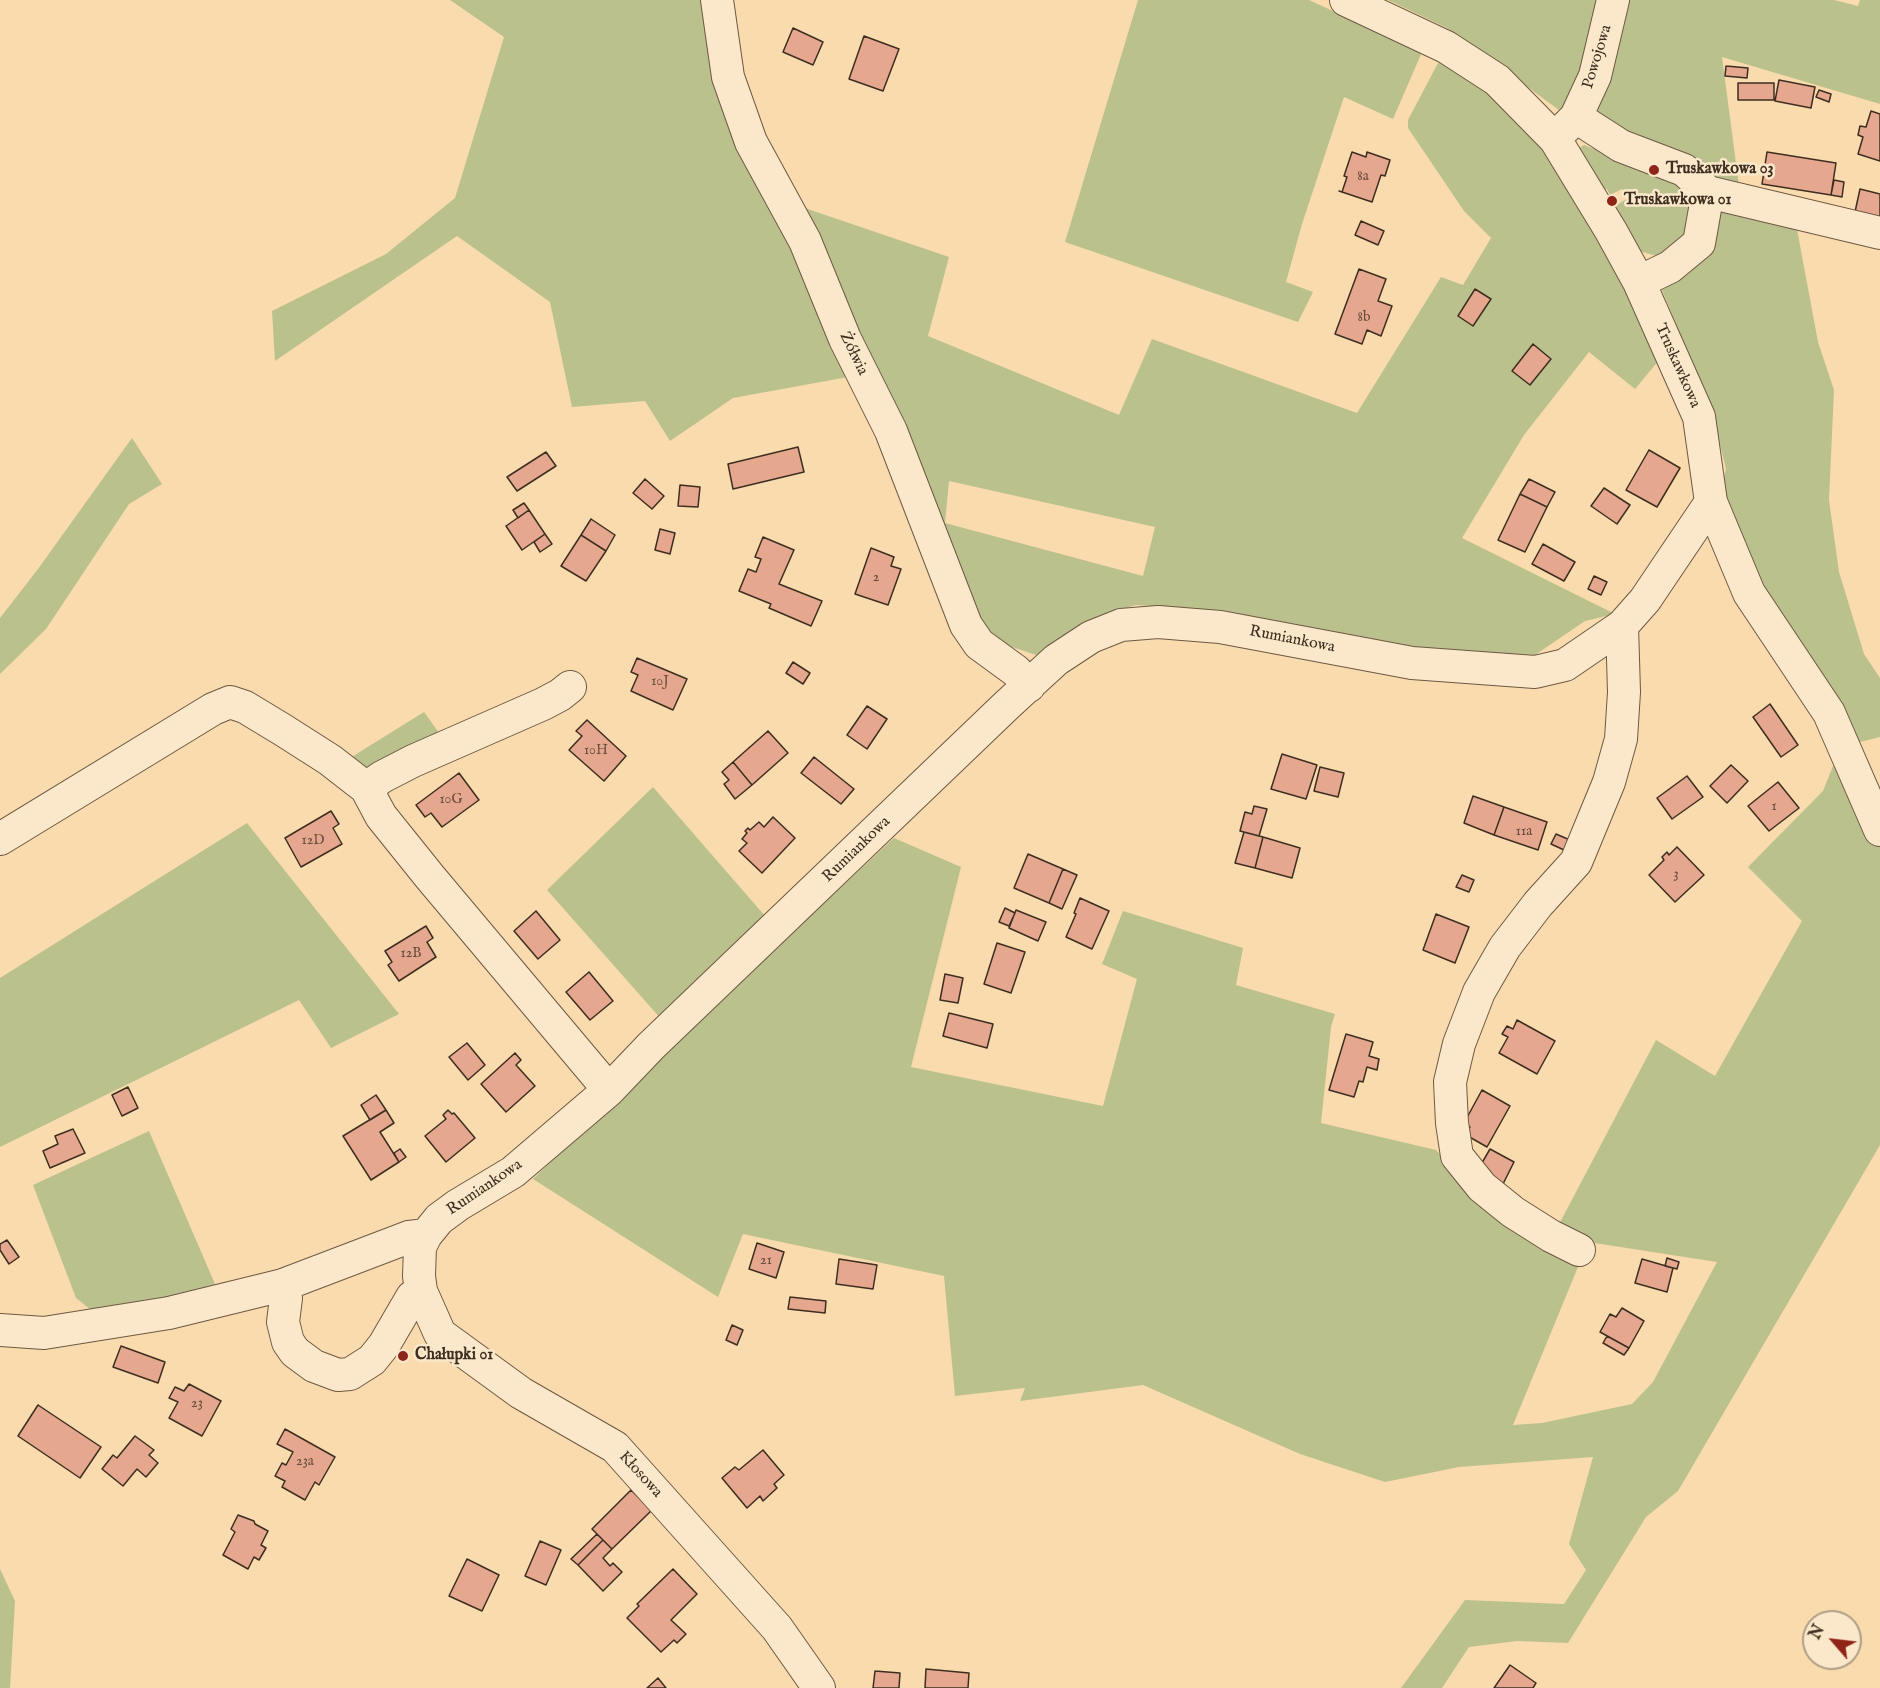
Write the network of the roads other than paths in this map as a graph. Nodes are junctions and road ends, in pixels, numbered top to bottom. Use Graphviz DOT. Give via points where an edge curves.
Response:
graph roads {
  1 [pos="717,0"];
  2 [pos="1346,0"];
  3 [pos="1613,0"];
  4 [pos="1565,128"];
  5 [pos="1708,192"];
  6 [pos="1880,233"];
  7 [pos="1639,282"];
  8 [pos="1711,502"];
  9 [pos="1622,626"];
  10 [pos="1029,686"];
  11 [pos="570,687"];
  12 [pos="366,788"];
  13 [pos="1880,830"];
  14 [pos="0,839"];
  15 [pos="609,1090"];
  16 [pos="426,1235"];
  17 [pos="1579,1250"];
  18 [pos="283,1285"];
  19 [pos="421,1291"];
  20 [pos="0,1330"];
  21 [pos="819,1688"];
  1 -- 10 [label="street, Żółwia" via="728,77 751,142 805,241 845,339 891,431 966,625 979,644 1016,671"];
  2 -- 4 [label="street, Truskawkowa" via="1446,47"];
  3 -- 4 [label="street, Powojowa" via="1595,76"];
  4 -- 5 [label="street" via="1684,170"];
  4 -- 7 [label="street, Truskawkowa" via="1611,231"];
  5 -- 6 [label="street"];
  5 -- 7 [label="street" via="1699,243 1670,267"];
  7 -- 8 [label="street, Truskawkowa" via="1699,417"];
  8 -- 9 [label="street, Rumiankowa" via="1645,600"];
  8 -- 13 [label="street, Truskawkowa" via="1749,593 1829,714"];
  9 -- 10 [label="street, Rumiankowa" via="1565,665 1535,672 1412,663 1220,627 1158,622 1120,625 1091,637 1056,660"];
  9 -- 17 [label="street" via="1621,739 1609,782 1576,862 1505,947 1479,992 1459,1044 1450,1082 1457,1156 1482,1187 1513,1212"];
  10 -- 15 [label="street, Rumiankowa"];
  11 -- 12 [label="street" via="543,704 412,761"];
  12 -- 14 [label="street" via="283,730 230,702"];
  12 -- 15 [label="street" via="381,816"];
  15 -- 16 [label="street, Rumiankowa" via="513,1172 458,1205"];
  16 -- 18 [label="street" via="409,1237"];
  16 -- 19 [label="street, Kłosowa" via="419,1258"];
  18 -- 19 [label="street" via="284,1331 295,1352 314,1366 338,1375 350,1374 372,1360 407,1304"];
  18 -- 20 [label="street" via="169,1313 44,1333"];
  19 -- 21 [label="street, Kłosowa" via="440,1334 521,1393 615,1447 777,1628"];
}
